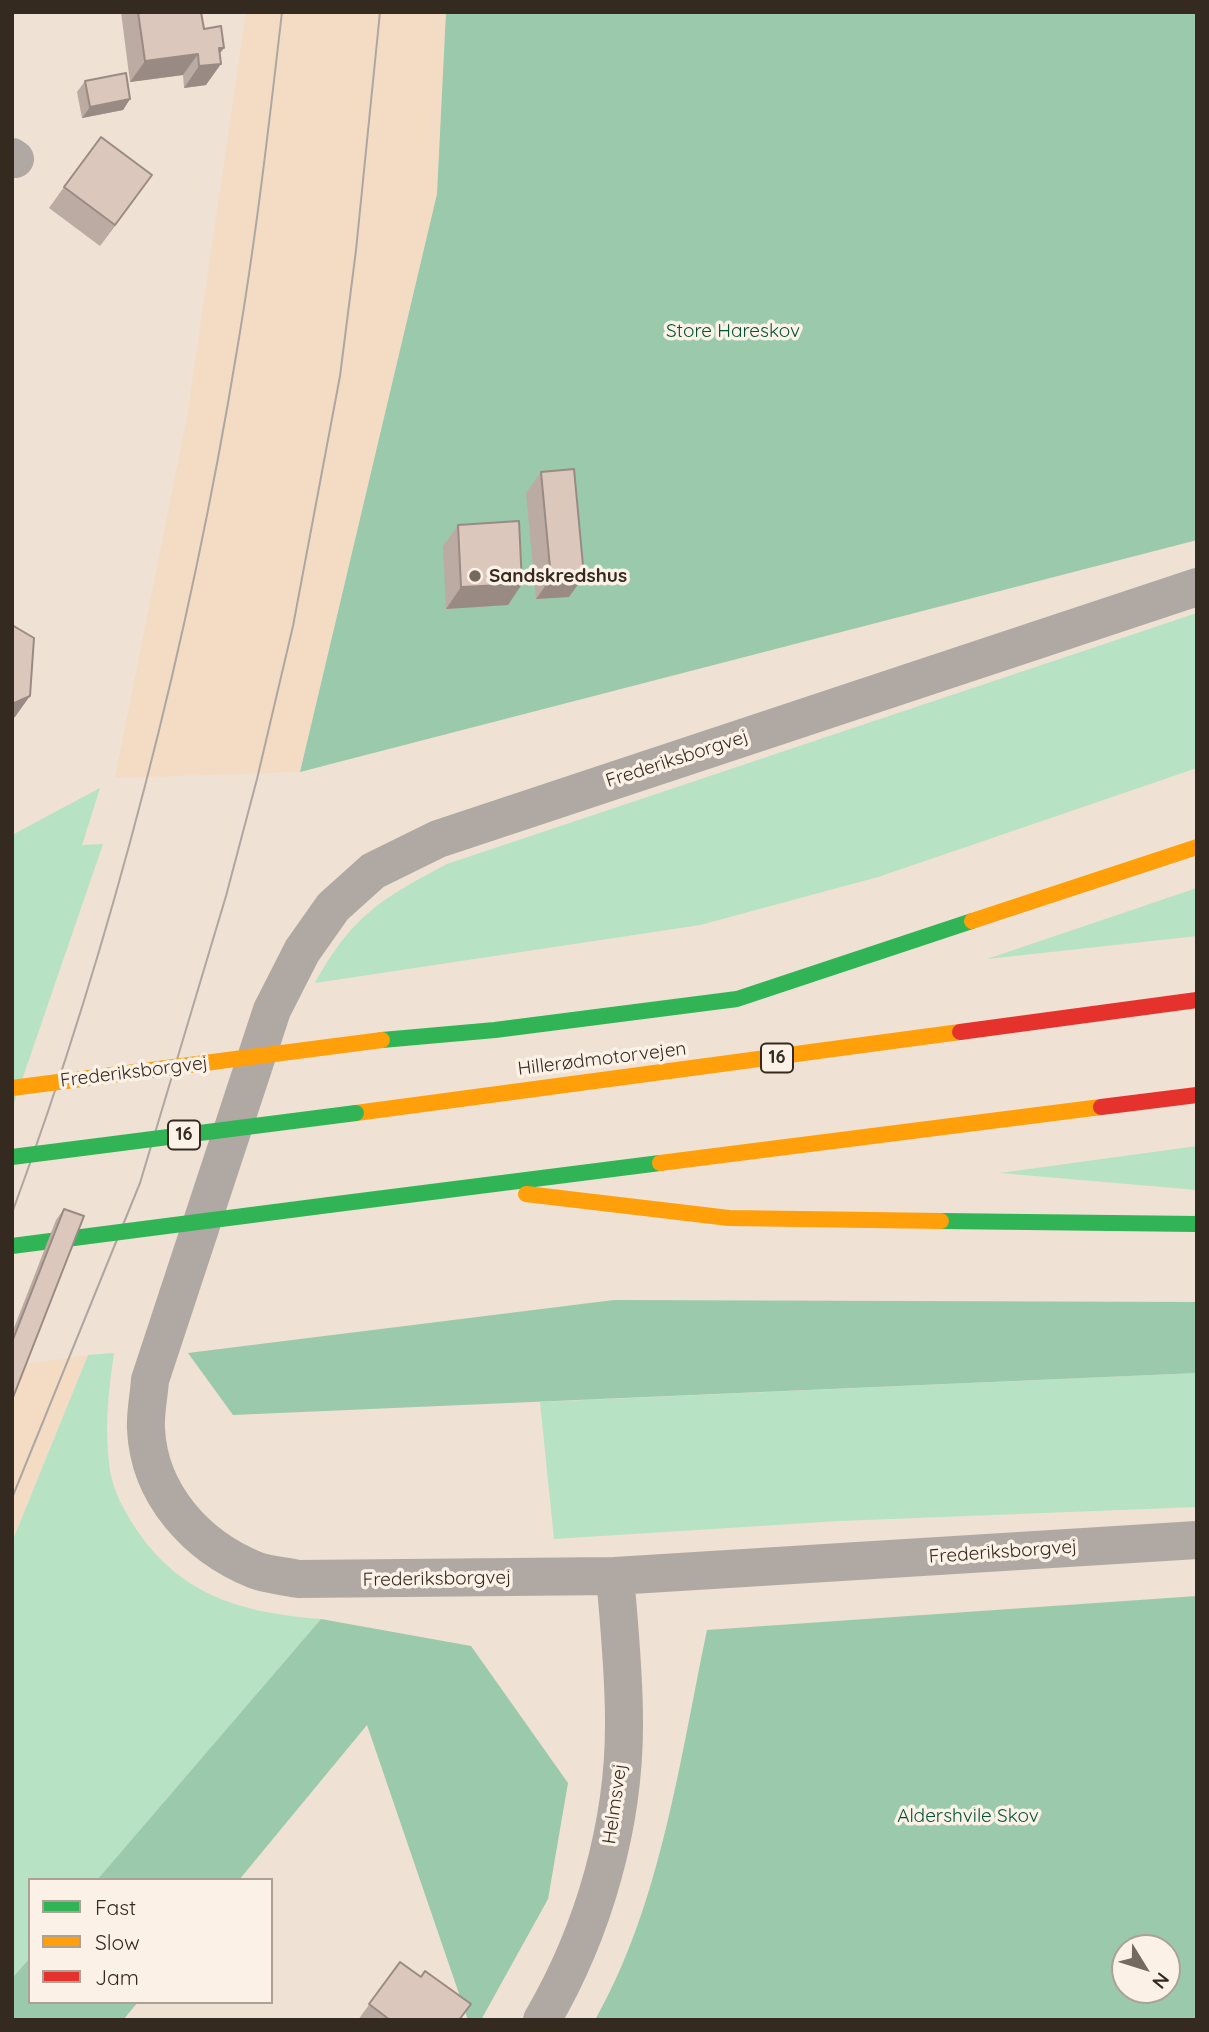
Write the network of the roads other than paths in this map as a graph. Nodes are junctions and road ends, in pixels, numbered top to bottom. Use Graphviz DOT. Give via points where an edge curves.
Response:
graph roads {
  1 [pos="1197,587"];
  2 [pos="1197,847"];
  3 [pos="1197,1000"];
  4 [pos="12,1088"];
  5 [pos="1197,1095"];
  6 [pos="12,1157"];
  7 [pos="465,1187"];
  8 [pos="1197,1224"];
  9 [pos="12,1246"];
  10 [pos="1197,1540"];
  11 [pos="615,1576"];
  12 [pos="542,2020"];
  1 -- 11 [label="street, Frederiksborgvej" via="438,839 373,872 333,907 302,951 272,1010 150,1380 146,1428 152,1465 165,1498 190,1527 222,1552 256,1571 298,1579"];
  2 -- 4 [label="main road, Frederiksborgvej, bridge" via="737,999"];
  3 -- 6 [label="main road, Hillerødmotorvejen / 16, bridge"];
  5 -- 7 [label="main road"];
  7 -- 8 [label="main road" via="729,1218"];
  7 -- 9 [label="main road, bridge"];
  10 -- 11 [label="street, Frederiksborgvej"];
  11 -- 12 [label="street, Helmsvej" via="625,1721 616,1824 590,1917"];
}
